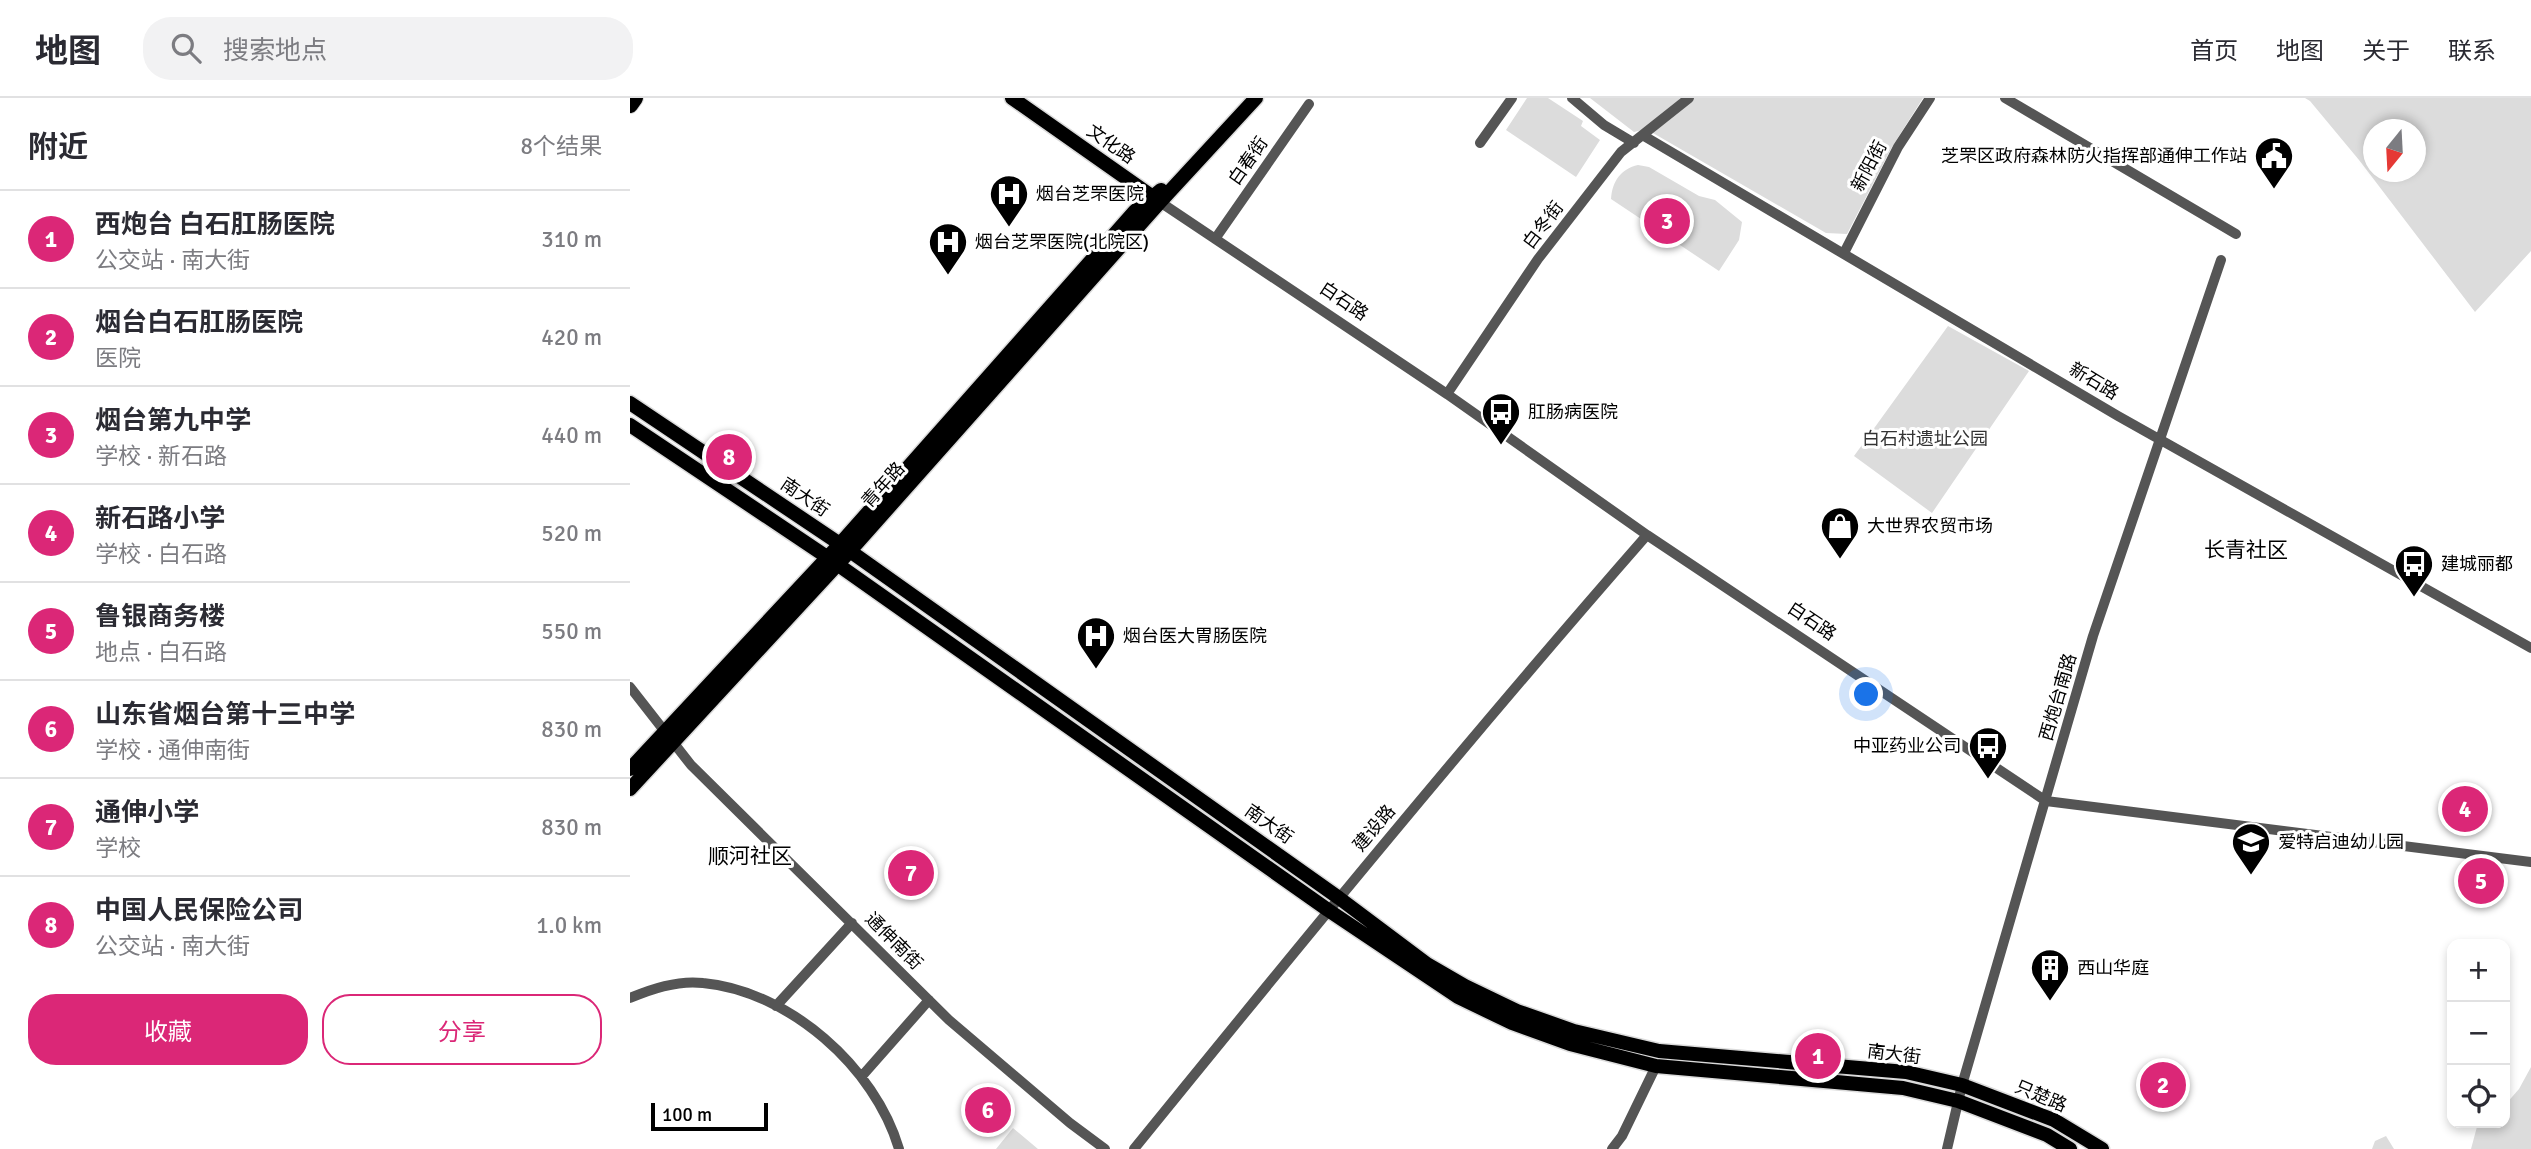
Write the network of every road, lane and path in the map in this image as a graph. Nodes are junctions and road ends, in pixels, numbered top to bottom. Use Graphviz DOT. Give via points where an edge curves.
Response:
graph roads {
  1 [pos="635,98"];
  2 [pos="1012,98"];
  3 [pos="1245,98"];
  4 [pos="1256,98"];
  5 [pos="1513,98"];
  6 [pos="1572,98"];
  7 [pos="1689,98"];
  8 [pos="1930,98"];
  9 [pos="2005,98"];
  10 [pos="1309,104"];
  11 [pos="630,105"];
  12 [pos="1644,136"];
  13 [pos="1480,143"];
  14 [pos="1634,143"];
  15 [pos="1157,200"];
  16 [pos="2236,234"];
  17 [pos="1215,239"];
  18 [pos="1843,253"];
  19 [pos="2221,260"];
  20 [pos="1447,394"];
  21 [pos="630,403"];
  22 [pos="630,425"];
  23 [pos="2159,437"];
  24 [pos="1647,535"];
  25 [pos="845,547"];
  26 [pos="832,561"];
  27 [pos="2531,648"];
  28 [pos="630,687"];
  29 [pos="669,736"];
  30 [pos="630,769"];
  31 [pos="630,789"];
  32 [pos="2046,801"];
  33 [pos="2531,862"];
  34 [pos="1339,898"];
  35 [pos="1328,910"];
  36 [pos="852,923"];
  37 [pos="630,998"];
  38 [pos="929,1000"];
  39 [pos="775,1006"];
  40 [pos="1656,1066"];
  41 [pos="862,1076"];
  42 [pos="1962,1085"];
  43 [pos="1958,1101"];
  44 [pos="899,1149"];
  45 [pos="1105,1149"];
  46 [pos="1134,1149"];
  47 [pos="1612,1149"];
  48 [pos="1947,1149"];
  49 [pos="2070,1149"];
  50 [pos="2102,1149"];
  1 -- 11 [label="highway"];
  2 -- 15 [label="main road, 文化路"];
  3 -- 15 [label="main road"];
  4 -- 15 [label="main road"];
  5 -- 13 [label="street"];
  6 -- 14 [label="street"];
  7 -- 12 [label="street, 白冬街"];
  8 -- 18 [label="street, 新阳街" via="1898,147"];
  9 -- 16 [label="street"];
  10 -- 17 [label="street, 白春街"];
  12 -- 14 [label="street, 白冬街"];
  12 -- 18 [label="street, 新石路"];
  14 -- 20 [label="street, 白冬街" via="1621,152 1538,260"];
  15 -- 17 [label="street, 白石路"];
  15 -- 25 [label="main road, 青年路" via="1135,211"];
  17 -- 20 [label="street, 白石路"];
  18 -- 23 [label="street, 新石路"];
  19 -- 23 [label="street, 西炮台南路"];
  20 -- 24 [label="street, 白石路"];
  21 -- 25 [label="main road, 南大街"];
  22 -- 26 [label="main road, 南大街"];
  23 -- 27 [label="street, 新石路"];
  23 -- 32 [label="street, 西炮台南路" via="2093,636"];
  24 -- 32 [label="street, 白石路"];
  24 -- 34 [label="street, 建设路"];
  25 -- 26 [label="main road, 青年路"];
  25 -- 34 [label="main road, 南大街"];
  26 -- 29 [label="main road, 青年路"];
  26 -- 35 [label="main road, 南大街"];
  28 -- 29 [label="street, 通伸南街"];
  29 -- 30 [label="main road, 青年路"];
  29 -- 31 [label="main road, 青年路"];
  29 -- 36 [label="street, 通伸南街" via="691,765"];
  32 -- 33 [label="street, 白石路"];
  32 -- 42 [label="street, 西炮台南路"];
  34 -- 35 [label="street, 建设路"];
  34 -- 42 [label="main road, 南大街" via="1427,964 1465,986 1574,1031 1658,1051 1906,1072"];
  35 -- 40 [label="main road, 南大街" via="1469,1003 1570,1044"];
  35 -- 46 [label="street, 建设路"];
  36 -- 38 [label="street, 通伸南街"];
  36 -- 39 [label="street"];
  37 -- 39 [label="street" via="665,986 705,983"];
  38 -- 41 [label="street"];
  38 -- 45 [label="street, 通伸南街"];
  39 -- 41 [label="street" via="826,1039"];
  40 -- 43 [label="main road, 南大街" via="1903,1088"];
  40 -- 47 [label="street"];
  41 -- 44 [label="street" via="885,1112"];
  42 -- 43 [label="street, 西炮台南路"];
  42 -- 50 [label="main road, 只楚路" via="2054,1120"];
  43 -- 48 [label="street, 西炮台南路"];
  43 -- 49 [label="main road, 只楚路" via="2047,1135"];
}
